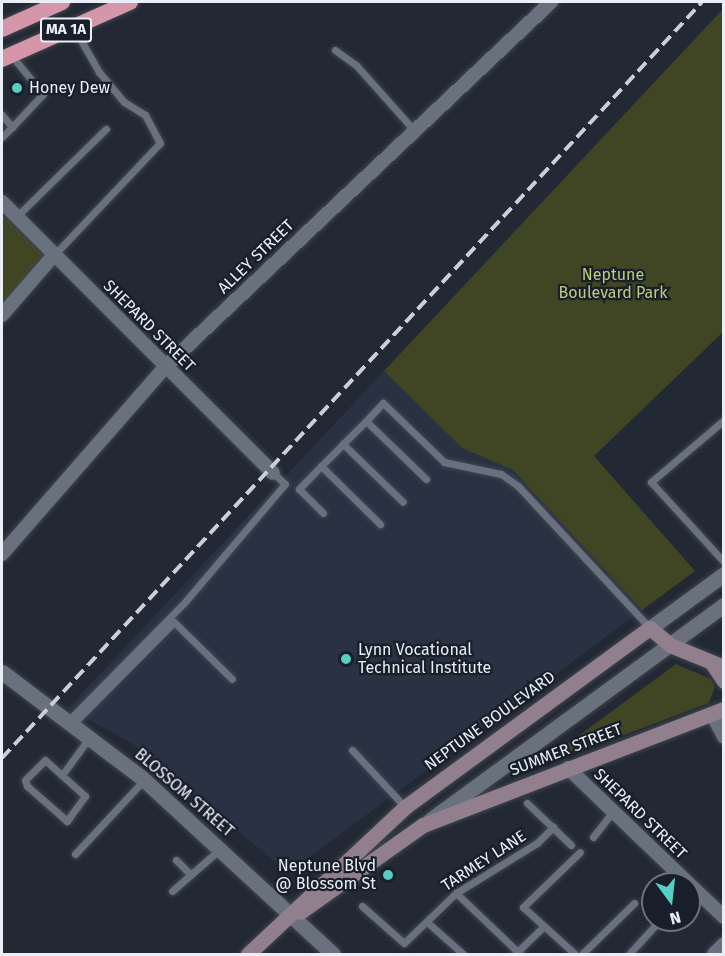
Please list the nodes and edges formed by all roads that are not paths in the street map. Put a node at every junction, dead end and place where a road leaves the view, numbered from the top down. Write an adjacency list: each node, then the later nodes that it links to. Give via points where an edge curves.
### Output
1 (130, 2): 4 (highway, MA 1A)
2 (551, 2): 11 (street, ALLEY STREET)
3 (51, 4): 5 (highway, MA 1A)
4 (74, 27): 7 (highway, MA 1A); 15 (lane, via 99,72 124,102 145,115 160,143)
5 (2, 29)
6 (335, 50): 11 (lane, via 356,64)
7 (6, 57): 9 (lane, via 43,94)
8 (2, 116): 9 (lane)
9 (12, 127): 12 (lane)
10 (106, 129): 14 (lane)
11 (414, 130): 17 (street, ALLEY STREET)
12 (2, 137)
13 (2, 202): 14 (street, SHEPARD STREET)
14 (16, 217): 15 (street, SHEPARD STREET)
15 (54, 255): 16 (street); 17 (street, SHEPARD STREET)
16 (2, 315)
17 (166, 366): 22 (street, SHEPARD STREET); 27 (street, ALLEY STREET)
18 (723, 420): 28 (lane, via 651,482)
19 (366, 421): 20 (lane); 23 (lane); 31 (lane, via 383,403 444,462 501,474 518,486)
20 (343, 444): 21 (lane); 24 (lane)
21 (321, 466): 25 (lane, via 299,489); 26 (lane)
22 (273, 473): 39 (lane, via 285,484 183,603)
23 (426, 479)
24 (403, 502)
25 (323, 513)
26 (380, 524)
27 (2, 554)
28 (723, 562)
29 (723, 574): 31 (street, NEPTUNE BOULEVARD)
30 (723, 605): 32 (street, NEPTUNE BOULEVARD)
31 (650, 628): 32 (main road); 47 (main road, NEPTUNE BOULEVARD)
32 (670, 645): 33 (main road); 49 (street, NEPTUNE BOULEVARD)
33 (718, 665): 36 (main road)
34 (2, 672): 39 (street, BLOSSOM STREET)
35 (232, 679): 39 (lane, via 174,622)
36 (723, 681)
37 (723, 699): 38 (main road)
38 (718, 712): 40 (street); 43 (main road, SUMMER STREET)
39 (67, 726): 41 (street, BLOSSOM STREET)
40 (723, 737)
41 (87, 741): 44 (lane); 45 (street, BLOSSOM STREET)
42 (352, 750): 47 (lane)
43 (568, 768): 48 (street, SHEPARD STREET); 49 (main road, SUMMER STREET)
44 (62, 775): 44 (lane, via 45,760 25,780 67,821 86,796)
45 (144, 780): 53 (street, BLOSSOM STREET); 55 (lane)
46 (527, 803): 50 (lane)
47 (405, 807): 64 (main road, NEPTUNE BOULEVARD, via 312,890)
48 (613, 811): 51 (lane); 57 (street, SHEPARD STREET)
49 (423, 825): 64 (main road, NEPTUNE BOULEVARD)
50 (553, 827): 52 (lane); 60 (lane, TARMEY LANE, via 537,843)
51 (593, 837)
52 (571, 845)
53 (221, 848): 58 (lane); 64 (street, BLOSSOM STREET)
54 (580, 852): 67 (lane, via 523,907)
55 (75, 854)
56 (176, 860): 58 (lane)
57 (675, 872)
58 (191, 875): 59 (lane)
59 (172, 891)
60 (456, 893): 66 (lane, TARMEY LANE); 73 (lane)
61 (701, 897): 65 (street, SHEPARD STREET)
62 (634, 903): 75 (lane)
63 (362, 906): 66 (lane, TARMEY LANE, via 404,944)
64 (294, 915): 70 (main road, NEPTUNE BOULEVARD); 71 (street, BLOSSOM STREET)
65 (723, 917)
66 (427, 922): 72 (lane)
67 (544, 926): 73 (lane); 74 (lane)
68 (649, 932): 76 (lane)
69 (723, 944): 77 (street)
70 (248, 954)
71 (333, 954)
72 (463, 954)
73 (517, 954)
74 (575, 954)
75 (582, 954)
76 (629, 954)
77 (714, 954)

